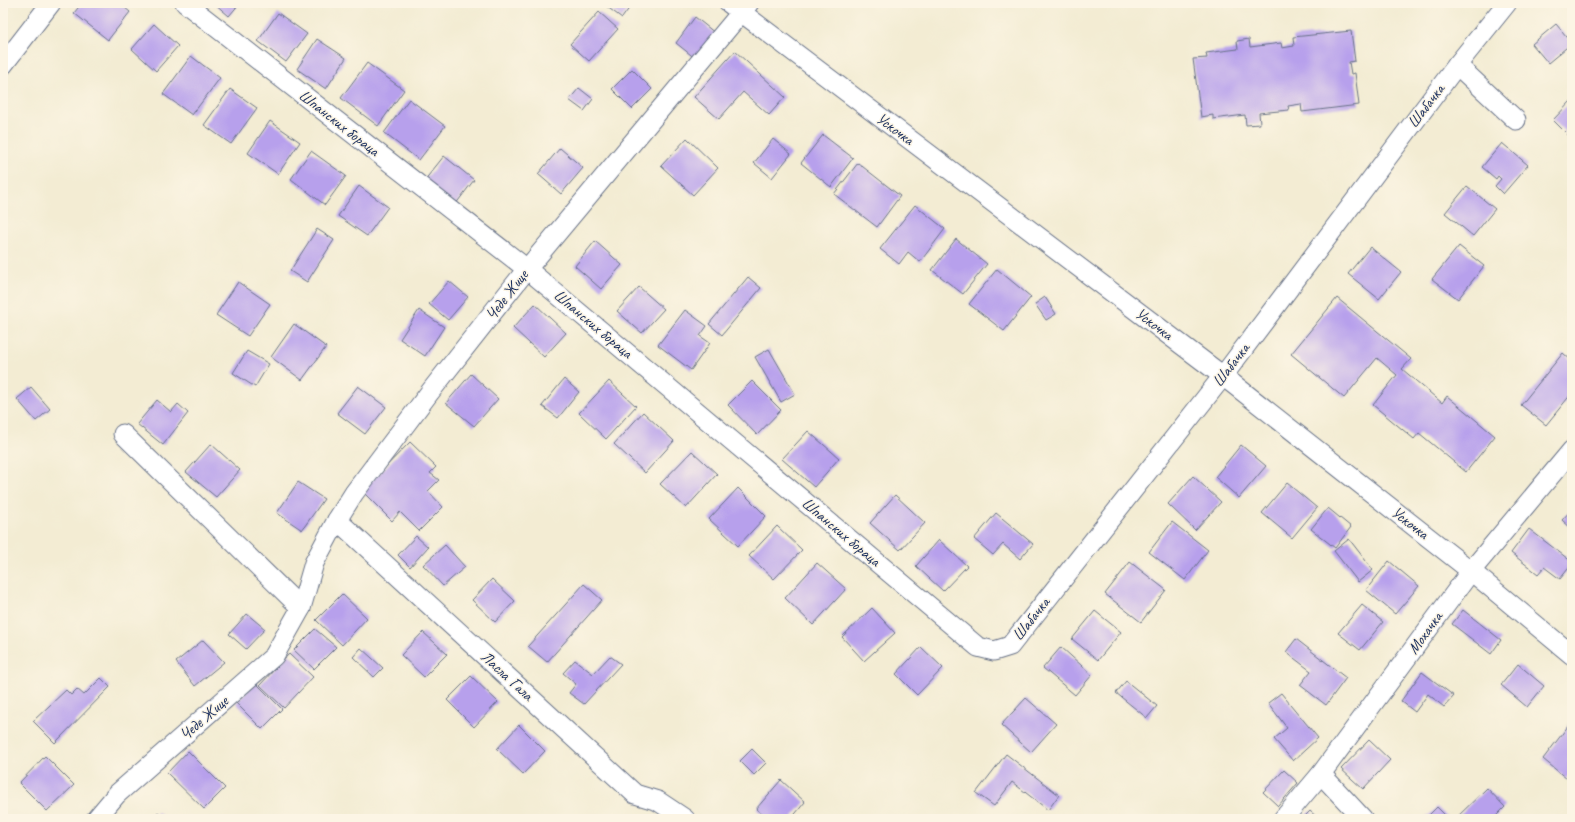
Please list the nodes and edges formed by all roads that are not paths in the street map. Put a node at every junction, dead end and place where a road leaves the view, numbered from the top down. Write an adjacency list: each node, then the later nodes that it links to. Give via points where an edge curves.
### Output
1 (51, 3): 5 (street)
2 (185, 3): 8 (street, Шпанских бораца)
3 (1507, 3): 6 (street, Шабачка)
4 (739, 6): 8 (street, Чеде Жице); 9 (street, Ускочка)
5 (3, 65)
6 (1457, 65): 7 (street); 9 (street, Шабачка)
7 (1516, 120)
8 (527, 269): 12 (street, Чеде Жице, via 430,392 354,493); 15 (street, Шпанских бораца, via 978,647)
9 (1223, 376): 13 (street, Ускочка); 15 (street, Шабачка, via 1010,646)
10 (124, 434): 14 (street)
11 (1572, 450): 13 (street, Мохачка)
12 (337, 520): 14 (street, Чеде Жице, via 314,563); 19 (street, Ласла Гала, via 635,794 658,801)
13 (1471, 571): 16 (street, Ускочка); 17 (street, Мохачка)
14 (301, 608): 18 (street, Чеде Жице, via 274,656 118,794)
15 (994, 651)
16 (1572, 654)
17 (1321, 774): 20 (street, Мохачка); 21 (street)
18 (96, 819)
19 (685, 819)
20 (1283, 819)
21 (1363, 819)

